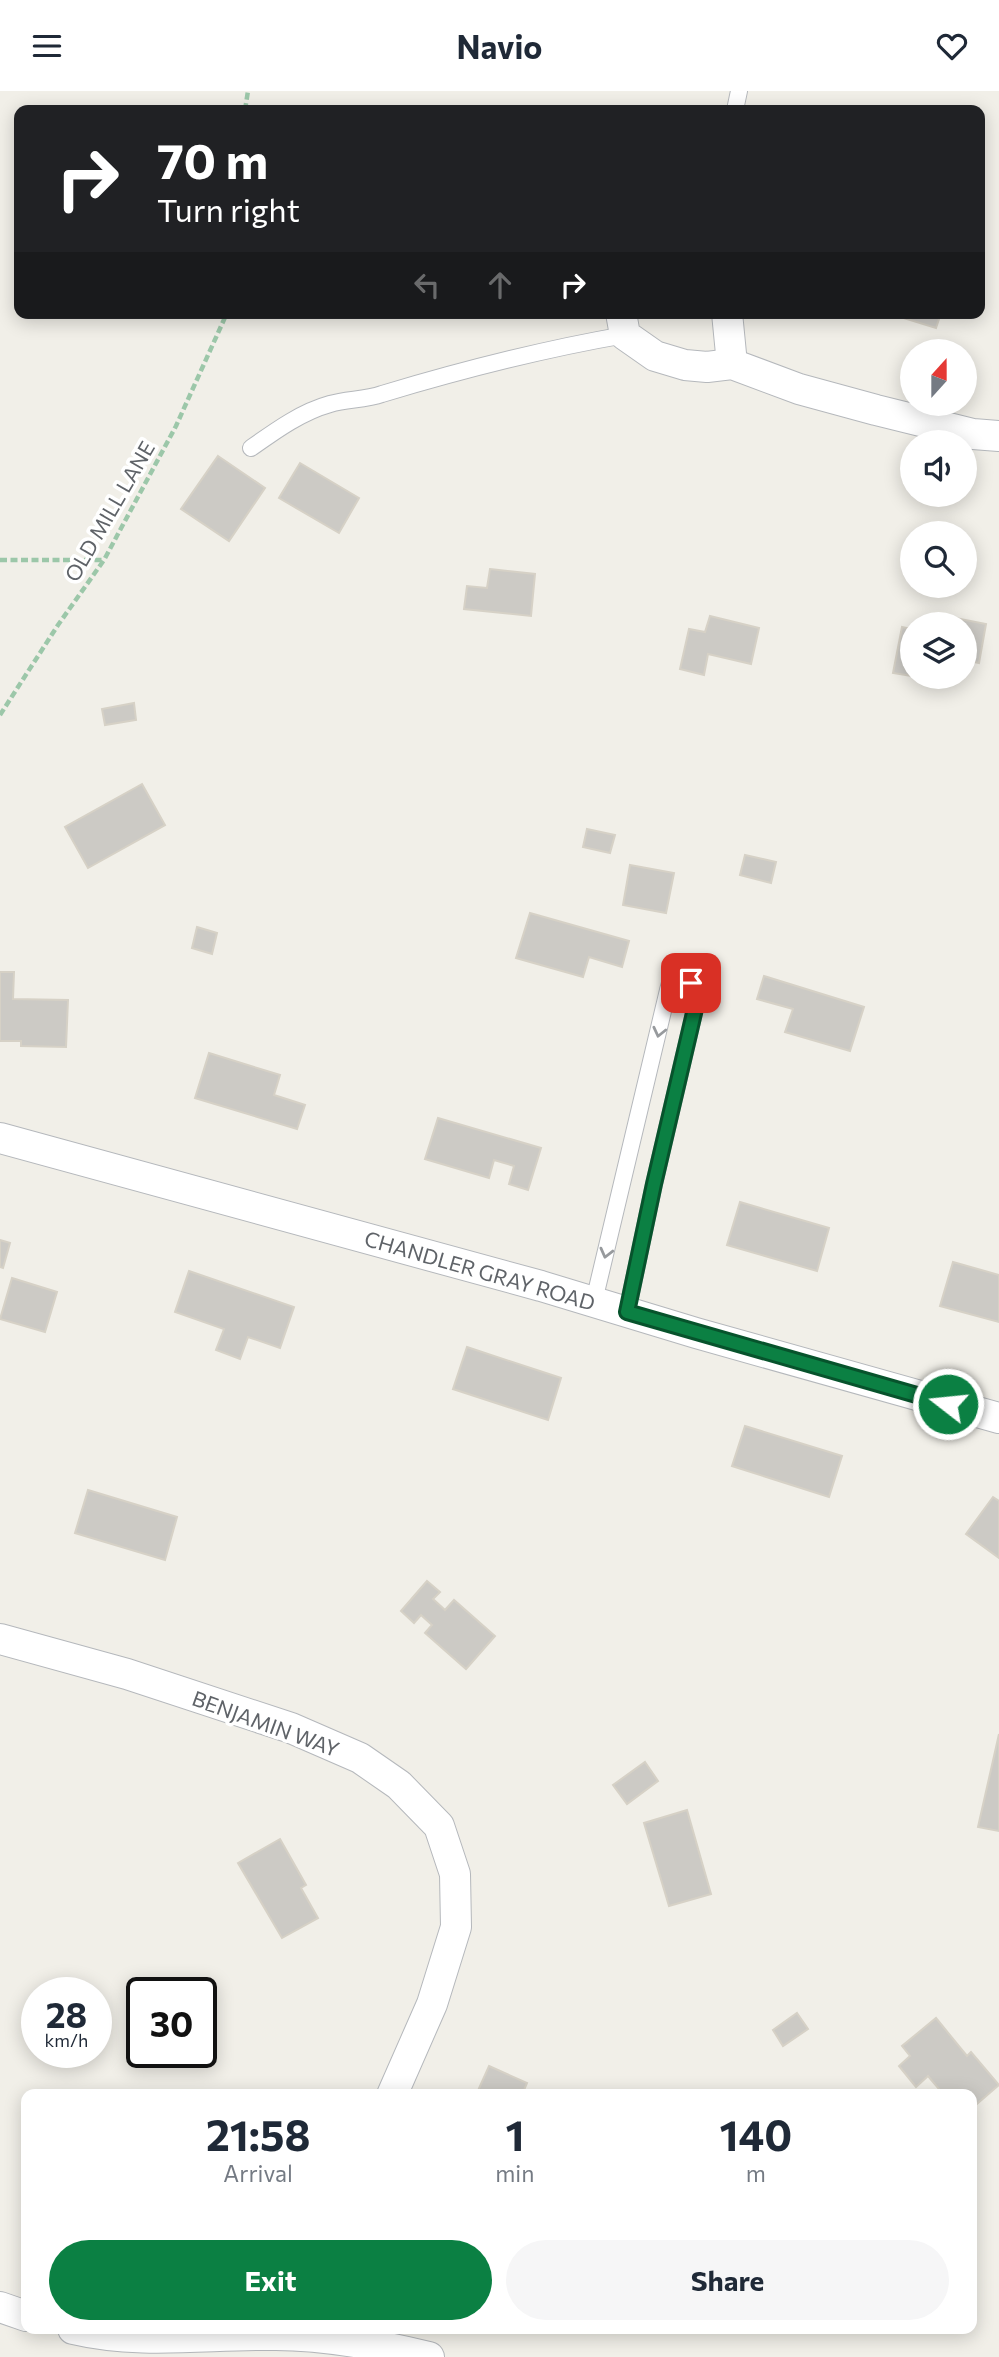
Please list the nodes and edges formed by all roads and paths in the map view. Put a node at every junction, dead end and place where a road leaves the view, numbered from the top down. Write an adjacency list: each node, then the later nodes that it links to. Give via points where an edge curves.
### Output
1 (224, 319): 8 (path, OLD MILL LANE, via 176,425)
2 (728, 319): 4 (street)
3 (623, 324): 4 (street, via 655,356 685,365); 6 (lane, via 575,344 329,404 285,424)
4 (732, 364): 5 (street, via 876,410)
5 (999, 436)
6 (251, 448)
7 (0, 560): 8 (path)
8 (104, 560): 9 (path, OLD MILL LANE)
9 (0, 715)
10 (0, 1138): 11 (street, CHANDLER GRAY ROAD)
11 (594, 1301): 12 (street, CHANDLER GRAY ROAD); 12 (lane, one-way to 11, via 698,996 691,983 678,979 668,990)
12 (627, 1312): 13 (street, CHANDLER GRAY ROAD)
13 (999, 1419)
14 (0, 1639): 15 (street, BENJAMIN WAY, via 127,1674 291,1728 360,1758 399,1785 439,1826 456,1874 456,1927 432,2004)
15 (395, 2089)
16 (0, 2307): 17 (street)
17 (21, 2314)
18 (112, 2334): 19 (street, via 144,2338)
19 (233, 2334)
20 (292, 2334): 21 (street)
21 (429, 2357)

